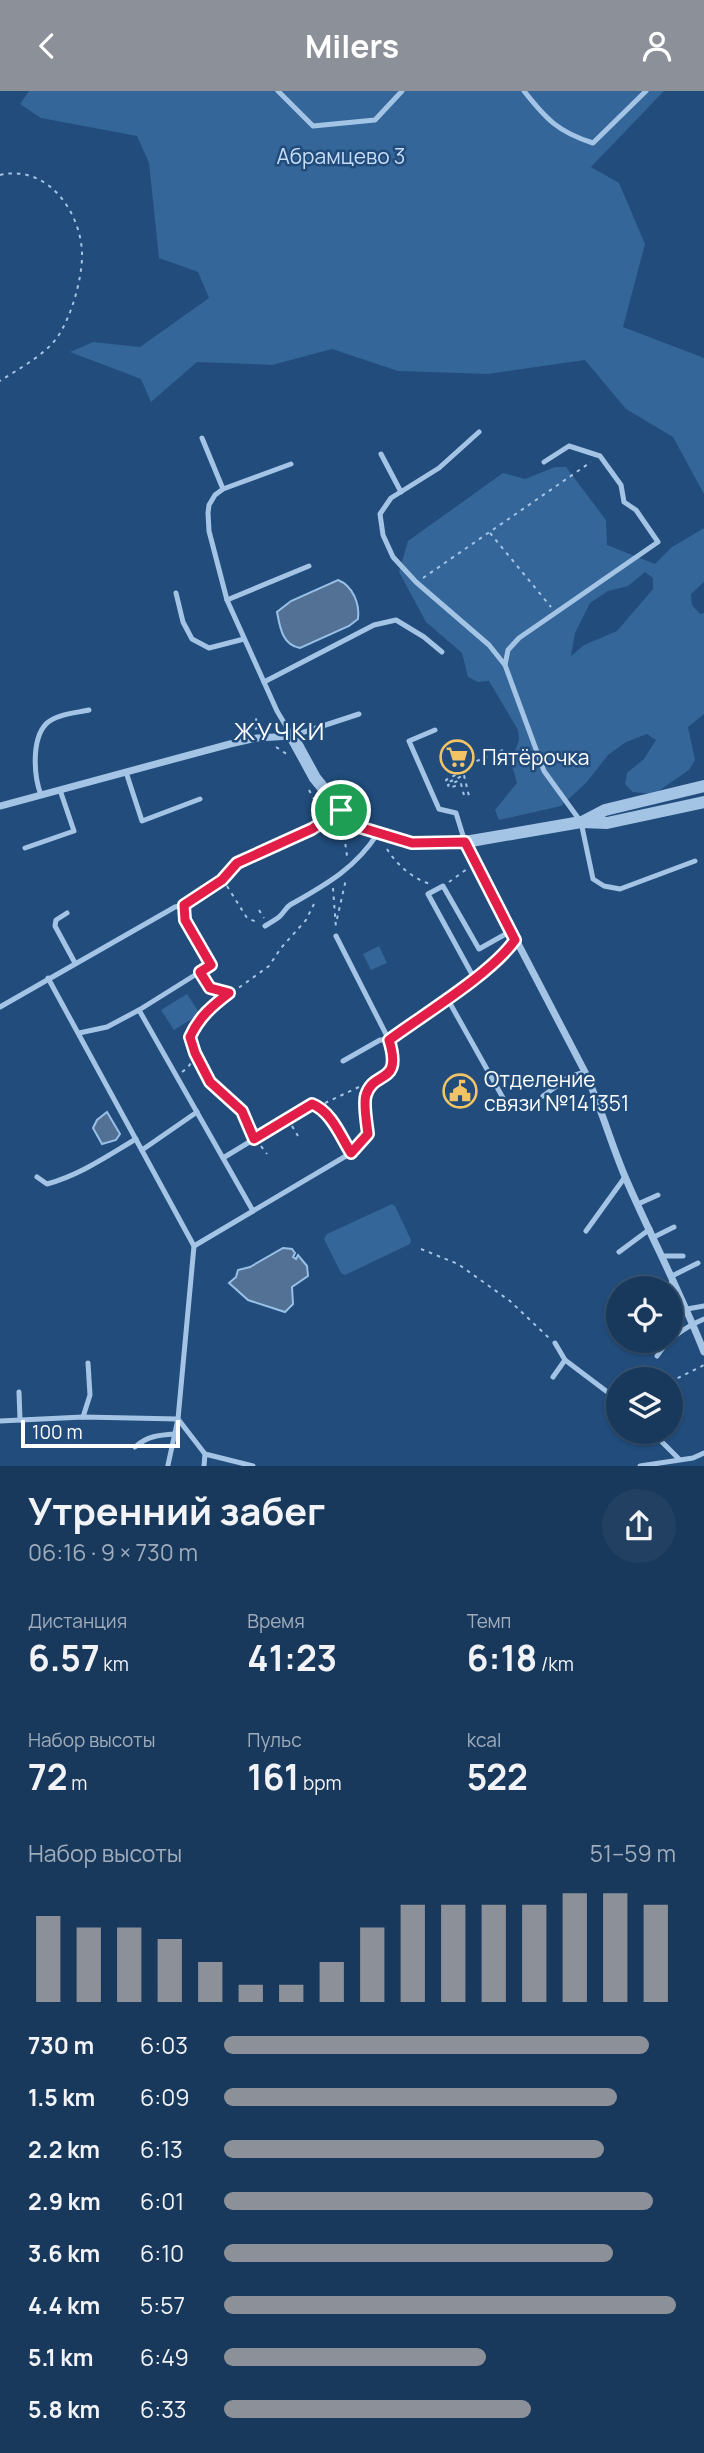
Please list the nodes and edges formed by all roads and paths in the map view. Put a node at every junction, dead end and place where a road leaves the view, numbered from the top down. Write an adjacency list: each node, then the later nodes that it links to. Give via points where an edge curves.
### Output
1 (278, 91): 2 (lane, via 313,126 375,120)
2 (402, 91)
3 (524, 91): 4 (lane, via 543,115 569,135 593,143)
4 (646, 91)
5 (0, 175): 6 (path, via 26,174 52,187 73,216 82,253 74,303 57,338)
6 (0, 381)
7 (479, 432): 14 (lane, via 439,468)
8 (202, 438): 13 (lane)
9 (381, 454): 14 (lane)
10 (600, 456): 11 (lane, via 569,446); 15 (path); 20 (lane, via 621,485 624,502 636,510 658,542)
11 (544, 462)
12 (291, 464): 13 (lane)
13 (223, 489): 19 (lane, via 215,495 208,513)
14 (401, 492): 17 (lane, via 380,514 383,535 393,557)
15 (489, 532): 17 (path); 20 (path)
16 (309, 566): 19 (lane)
17 (416, 582): 23 (lane)
18 (176, 593): 21 (lane, via 192,639 209,648)
19 (227, 600): 21 (lane)
20 (556, 613): 23 (lane, via 519,638 508,650)
21 (244, 639): 24 (lane)
22 (443, 652): 24 (lane, via 396,620 373,625)
23 (505, 664): 49 (lane, via 544,771)
24 (264, 682): 30 (lane)
25 (89, 710): 41 (lane, via 47,723 39,736 36,783)
26 (359, 714): 30 (lane)
27 (256, 718): 29 (path, via 257,728)
28 (435, 730): 51 (lane, via 409,741 439,809 456,813)
29 (245, 731)
30 (292, 736): 37 (street, via 243,741); 48 (street, via 315,778)
31 (272, 745): 33 (path, via 287,753)
32 (503, 750): 34 (path)
33 (294, 765)
34 (462, 767): 35 (path); 42 (path)
35 (457, 769): 36 (path); 44 (path, via 459,773 446,780 460,777 448,785 449,789 461,783)
36 (453, 771)
37 (126, 772): 40 (street); 43 (lane, via 142,821)
38 (704, 786): 49 (street, via 604,810)
39 (307, 787): 47 (path)
40 (60, 790): 41 (street); 52 (lane, via 74,831)
41 (41, 795): 46 (street)
42 (469, 796)
43 (200, 799)
44 (465, 799)
45 (704, 802): 49 (street, via 607,823)
46 (0, 806)
47 (320, 810)
48 (341, 810): 50 (street, via 359,827); 55 (lane, via 312,829 237,863)
49 (582, 822): 51 (street); 53 (lane, via 593,879 604,886 620,889)
50 (377, 833): 51 (street, via 412,843); 56 (lane, via 365,853); 57 (path, via 393,859 421,882)
51 (465, 842): 54 (street)
52 (25, 848)
53 (695, 861)
54 (475, 864): 57 (path); 62 (street)
55 (222, 880): 59 (lane); 61 (path, via 247,918)
56 (333, 880): 61 (lane); 63 (path)
57 (443, 886): 62 (lane, via 479,949); 68 (lane, via 428,894)
58 (314, 904): 69 (path, via 269,966)
59 (184, 905): 65 (lane); 66 (lane, via 185,920 211,965)
60 (66, 913): 65 (lane, via 55,926)
61 (265, 926)
62 (510, 931): 64 (street)
63 (336, 936): 74 (lane)
64 (515, 940): 68 (lane); 77 (street)
65 (75, 963): 67 (lane)
66 (200, 972): 69 (path, via 210,988); 72 (lane)
67 (48, 978): 71 (lane); 73 (lane)
68 (474, 978): 70 (lane)
69 (229, 993): 75 (path, via 197,1022 190,1037)
70 (447, 998): 74 (lane); 82 (lane)
71 (0, 1007)
72 (139, 1010): 73 (lane, via 107,1027); 78 (lane)
73 (79, 1033): 88 (lane)
74 (389, 1040): 76 (lane, via 380,1040); 91 (lane, via 391,1071 366,1095 368,1134)
75 (195, 1053): 78 (path, via 190,1067); 89 (path, via 210,1082 242,1111)
76 (343, 1061)
77 (585, 1072): 80 (lane, via 569,1077); 84 (street)
78 (177, 1075): 85 (lane)
79 (363, 1085): 83 (path)
80 (543, 1096)
81 (619, 1101): 84 (lane)
82 (507, 1105)
83 (318, 1106): 86 (lane, via 312,1104); 91 (lane)
84 (601, 1107): 95 (street)
85 (197, 1112): 90 (lane); 93 (lane)
86 (288, 1119): 87 (path); 89 (lane)
87 (298, 1136)
88 (136, 1139): 90 (lane); 94 (lane, via 63,1179 47,1184)
89 (254, 1139): 92 (path); 93 (lane)
90 (142, 1150): 102 (lane)
91 (351, 1153): 98 (lane)
92 (267, 1154)
93 (223, 1158): 98 (lane)
94 (37, 1177)
95 (625, 1177): 97 (street); 100 (lane)
96 (658, 1195): 97 (lane)
97 (638, 1204): 101 (street)
98 (253, 1211): 102 (lane)
99 (674, 1227): 101 (lane)
100 (586, 1231)
101 (652, 1233): 104 (lane); 105 (street)
102 (194, 1247): 126 (lane)
103 (421, 1249): 115 (path, via 458,1264 510,1301)
104 (619, 1252)
105 (663, 1256): 106 (lane); 108 (street)
106 (683, 1256)
107 (698, 1263): 109 (lane)
108 (672, 1276)
109 (678, 1276)
110 (683, 1300): 112 (street)
111 (704, 1306): 112 (lane)
112 (687, 1309): 114 (street)
113 (704, 1319): 114 (lane)
114 (693, 1324): 116 (street); 117 (lane)
115 (555, 1343): 118 (lane)
116 (704, 1352)
117 (656, 1356)
118 (565, 1360): 122 (lane); 123 (lane)
119 (88, 1363): 125 (lane, via 90,1395)
120 (704, 1365): 121 (path)
121 (683, 1376)
122 (553, 1377)
123 (606, 1391)
124 (19, 1392): 127 (lane)
125 (83, 1417): 126 (lane); 127 (lane)
126 (178, 1419): 129 (lane); 133 (lane)
127 (20, 1420): 128 (lane)
128 (0, 1421)
129 (175, 1434): 131 (lane, via 156,1435); 135 (lane)
130 (664, 1444): 134 (lane)
131 (135, 1447)
132 (704, 1453): 134 (lane)
133 (205, 1454): 136 (lane); 137 (lane)
134 (679, 1459): 138 (lane)
135 (169, 1465)
136 (204, 1466)
137 (253, 1466)
138 (640, 1466)

